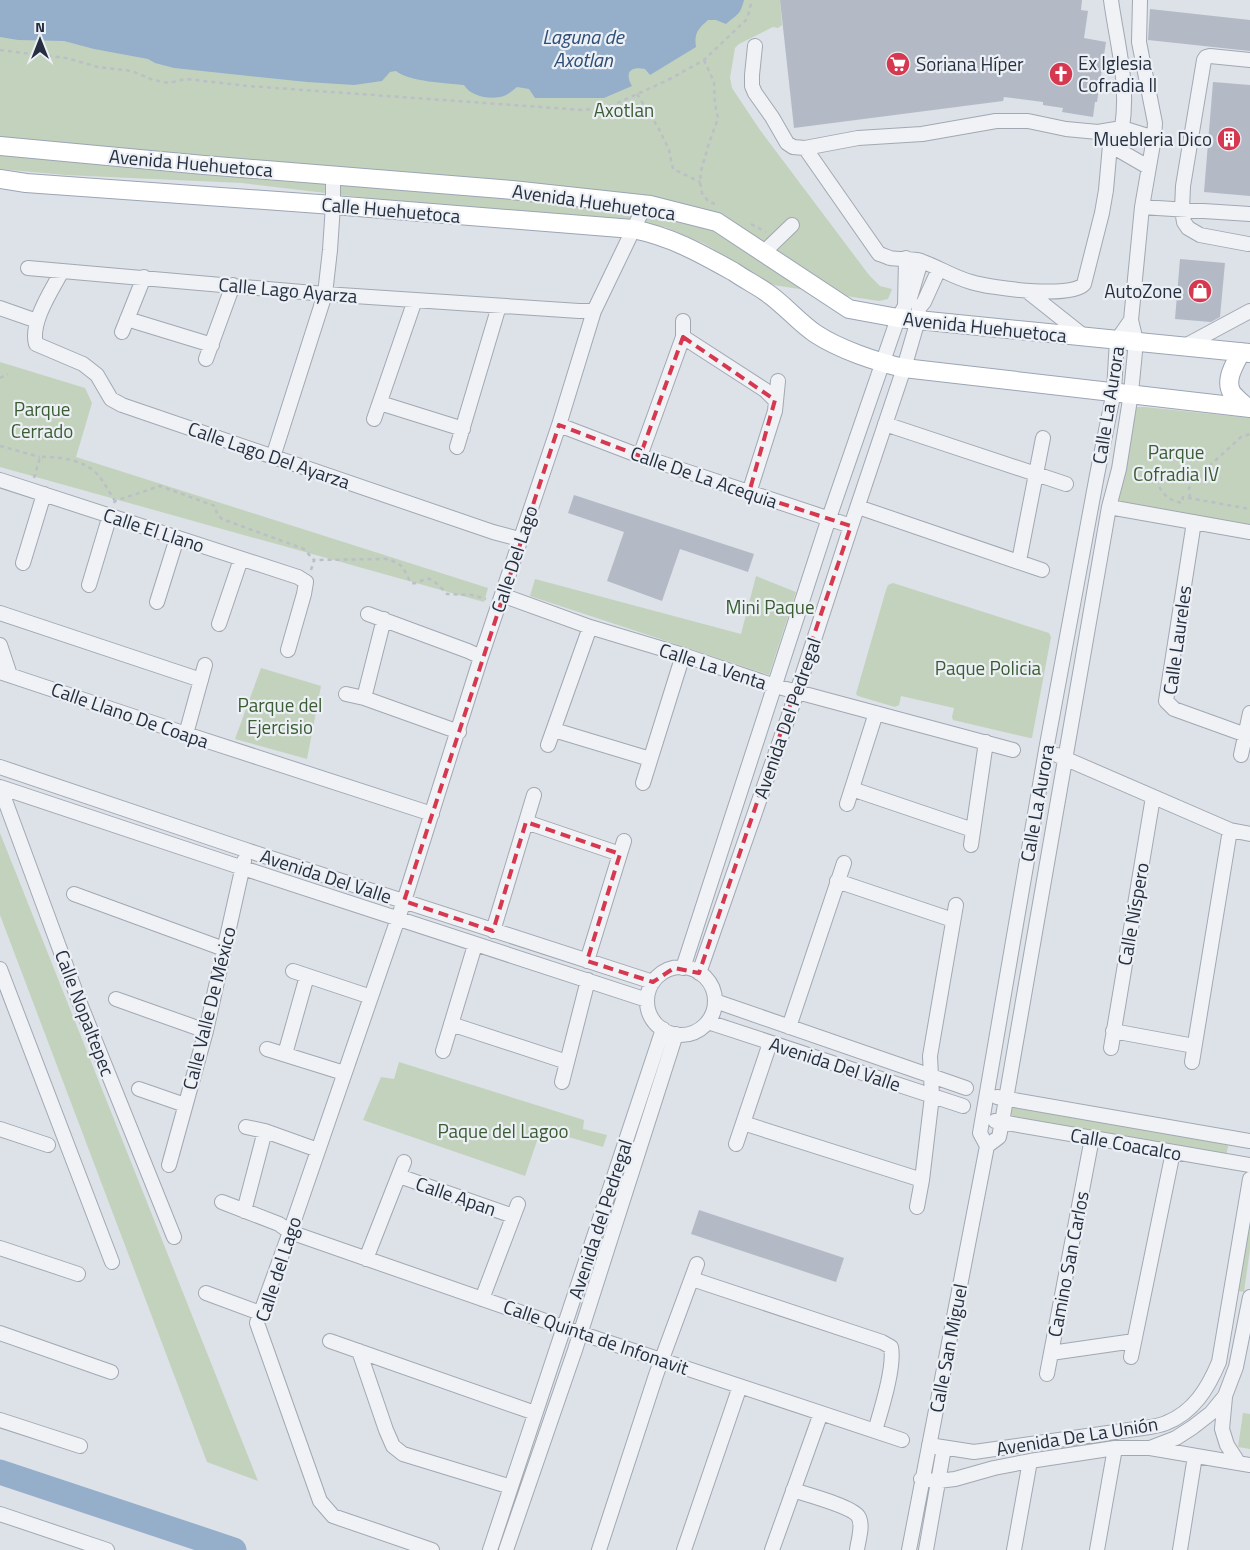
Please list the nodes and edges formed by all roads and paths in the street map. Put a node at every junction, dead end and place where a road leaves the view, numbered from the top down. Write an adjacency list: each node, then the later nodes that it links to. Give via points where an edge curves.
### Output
1 (752, 0): 6 (path, via 747,19)
2 (1111, 0): 9 (street, via 1124,84)
3 (1140, 0): 11 (street, via 1139,42 1155,123)
4 (755, 46): 14 (street, via 752,86 787,143 793,148)
5 (0, 50): 8 (path, via 66,58 98,67 132,71 169,83 186,79 582,110 604,108)
6 (704, 60): 8 (path); 18 (path, via 714,82 718,118)
7 (1250, 60): 23 (street, via 1210,56 1204,60)
8 (637, 94): 18 (path, via 659,128 673,169)
9 (1122, 128): 10 (street); 11 (street)
10 (1098, 132): 12 (street); 14 (street, via 1028,121 996,121 922,134 858,138)
11 (1154, 138): 15 (street)
12 (1110, 145): 15 (street); 37 (street, via 1102,213 1084,285 1049,293)
13 (0, 146): 16 (main road, Avenida Huehuetoca)
14 (805, 148): 31 (street, via 879,254)
15 (1148, 167): 22 (street)
16 (333, 176): 19 (street); 20 (main road, Avenida Huehuetoca, via 512,190)
17 (0, 179): 19 (main road, Calle Huehuetoca)
18 (700, 182): 21 (path, via 702,193)
19 (333, 205): 27 (main road, Calle Huehuetoca); 38 (street)
20 (645, 205): 27 (street, Calle Del Lago); 30 (main road, Avenida Huehuetoca, via 717,222)
21 (716, 205)
22 (1142, 207): 23 (street); 46 (street)
23 (1182, 210): 24 (street); 29 (street, via 1188,228 1200,235)
24 (1250, 214)
25 (745, 221): 28 (path)
26 (792, 225): 28 (street)
27 (633, 229): 43 (street, Calle Del Lago); 56 (main road, Calle Huehuetoca, via 676,241 700,253 767,292 815,333)
28 (778, 238): 30 (street)
29 (1248, 244)
30 (763, 253): 44 (main road, Avenida Huehuetoca, via 849,309)
31 (906, 258): 32 (street); 44 (street)
32 (930, 265): 37 (street, via 974,283); 44 (street, via 910,299); 44 (street, via 924,302)
33 (28, 268): 34 (street, Calle Lago Ayarza)
34 (62, 271): 35 (street, Calle Lago Ayarza); 45 (street)
35 (144, 277): 36 (street, Calle Lago Ayarza); 52 (street, via 124,326)
36 (233, 285): 38 (street, Calle Lago Ayarza); 52 (street)
37 (1027, 291): 49 (street)
38 (325, 294): 39 (street, Calle Lago Ayarza); 75 (street)
39 (415, 300): 40 (street, Calle Lago Ayarza); 63 (street)
40 (499, 306): 43 (street, Calle Lago Ayarza); 68 (street)
41 (1249, 306): 53 (street)
42 (0, 308): 45 (street)
43 (594, 311): 67 (street, Calle Del Lago)
44 (910, 313): 49 (main road, Avenida Huehuetoca); 56 (street, Avenida Del Pedregal); 57 (street, Avenida Del Pedregal)
45 (37, 320): 75 (street, Calle Lago Del Ayarza, via 36,344 83,364 97,376 112,399 122,405)
46 (1130, 320): 50 (street, Calle La Aurora); 51 (street, Calle La Aurora)
47 (683, 321): 48 (street)
48 (683, 337): 62 (street); 73 (street)
49 (1086, 337): 50 (main road, Avenida Huehuetoca)
50 (1116, 340): 51 (main road, Avenida Huehuetoca); 61 (street, Calle La Aurora)
51 (1136, 341): 53 (main road, Avenida Huehuetoca); 61 (street, Calle La Aurora)
52 (212, 345): 55 (street)
53 (1183, 347): 54 (main road, Avenida Huehuetoca)
54 (1245, 353): 64 (main road, via 1232,369 1230,387)
55 (206, 359)
56 (883, 364): 57 (main road); 89 (street, Avenida Del Pedregal)
57 (904, 368): 61 (main road); 66 (street, Avenida Del Pedregal)
58 (8, 374): 59 (path)
59 (0, 378)
60 (778, 381): 62 (street)
61 (1122, 392): 64 (main road); 86 (street, Calle La Aurora, via 1119,469); 129 (street, Calle La Aurora, via 1097,475)
62 (776, 400): 81 (street)
63 (380, 403): 65 (street); 68 (street)
64 (1248, 408)
65 (374, 419)
66 (885, 424): 77 (street); 85 (street, Avenida Del Pedregal)
67 (559, 425): 73 (street, Calle De La Acequia); 94 (street, Calle Del Lago)
68 (463, 429): 72 (street)
69 (1250, 434): 83 (path, via 1242,437 1195,479 1189,488)
70 (1043, 438): 77 (street)
71 (0, 446): 74 (path)
72 (457, 447)
73 (640, 456): 81 (street, Calle De La Acequia)
74 (40, 457): 78 (path); 84 (path, via 53,456 84,465 97,474)
75 (273, 457): 94 (street, Calle Lago Del Ayarza)
76 (1157, 471): 83 (path, via 1159,487 1167,497 1182,504 1183,496)
77 (1037, 473): 80 (street); 97 (street)
78 (34, 479)
79 (0, 480): 82 (street, Calle El Llano)
80 (1066, 484)
81 (749, 493): 89 (street, Calle De La Acequia)
82 (44, 494): 88 (street, Calle El Llano); 98 (street)
83 (1190, 498): 87 (path)
84 (115, 501): 88 (path); 96 (path, via 160,486 215,506 222,519 304,549)
85 (858, 507): 91 (street, Avenida Del Pedregal); 97 (street)
86 (1109, 507): 90 (street); 132 (street, Calle La Aurora)
87 (1250, 509)
88 (110, 516): 93 (street, Calle El Llano); 101 (street)
89 (829, 518): 91 (street, Calle De La Acequia); 116 (street, Avenida Del Pedregal)
90 (1194, 522): 92 (street); 125 (street, Calle Laureles, via 1166,701 1174,709)
91 (850, 526): 117 (street, Avenida Del Pedregal)
92 (1250, 532)
93 (177, 538): 95 (street, Calle El Llano); 103 (street)
94 (520, 540): 102 (street, Calle Del Lago)
95 (241, 559): 100 (street, Calle El Llano); 107 (street)
96 (314, 560): 100 (path); 102 (path, via 386,559 401,565 413,584 430,578 447,594)
97 (1019, 561): 99 (street)
98 (24, 563)
99 (1042, 570)
100 (306, 582): 110 (street)
101 (89, 585)
102 (501, 599): 108 (street, Calle La Venta); 112 (street, Calle Del Lago)
103 (156, 602)
104 (0, 614): 115 (street)
105 (368, 614): 106 (street)
106 (384, 619): 112 (street); 119 (street)
107 (219, 624)
108 (590, 627): 111 (street, Calle La Venta); 122 (street)
109 (0, 644): 114 (street)
110 (288, 650)
111 (683, 655): 116 (street, Calle La Venta); 131 (street)
112 (481, 657): 123 (street, Calle Del Lago)
113 (205, 665): 115 (street)
114 (5, 673): 124 (street, Calle Llano De Coapa)
115 (201, 680): 124 (street)
116 (775, 686): 117 (street, Calle La Venta); 159 (street, Avenida Del Pedregal)
117 (797, 692): 120 (street, Calle La Venta); 162 (street, Avenida Del Pedregal)
118 (346, 694): 119 (street)
119 (364, 698): 123 (street)
120 (876, 713): 126 (street, Calle La Venta); 136 (street)
121 (1250, 713): 125 (street)
122 (554, 730): 127 (street); 131 (street)
123 (459, 732): 140 (street, Calle Del Lago)
124 (186, 734): 140 (street, Calle Llano De Coapa)
125 (1246, 735): 130 (street)
126 (986, 742): 128 (street, Calle La Venta); 142 (street)
127 (548, 745)
128 (1013, 750)
129 (1046, 750): 132 (street); 190 (street, Calle La Aurora)
130 (1241, 755)
131 (650, 759): 134 (street)
132 (1065, 759): 138 (street); 191 (street, Calle La Aurora)
133 (0, 767): 146 (street, Avenida Del Valle)
134 (643, 783)
135 (0, 787): 148 (street, Avenida Del Valle); 217 (street, Calle Nopaltepec, via 79,1001)
136 (852, 789): 139 (street); 142 (street)
137 (534, 795): 141 (street)
138 (1153, 797): 143 (street); 174 (street, Calle Níspero)
139 (847, 804)
140 (432, 814): 151 (street, Calle Del Lago)
141 (526, 822): 155 (street); 158 (street, via 622,847)
142 (974, 830): 145 (street)
143 (1230, 830): 144 (street); 177 (street)
144 (1250, 834)
145 (971, 845)
146 (246, 850): 148 (street, Calle Valle De México); 151 (street, Avenida Del Valle)
147 (844, 863): 149 (street)
148 (242, 868): 153 (street, Avenida Del Valle); 157 (street, Calle Valle De México)
149 (837, 881): 154 (street); 172 (street)
150 (74, 894): 157 (street)
151 (404, 902): 153 (street, Calle Del Lago); 155 (street, Avenida Del Valle)
152 (956, 905): 154 (street)
153 (398, 919): 156 (street, Avenida Del Valle); 166 (street, Calle del Lago)
154 (953, 920): 185 (street, via 930,1056)
155 (493, 930): 158 (street, Avenida Del Valle)
156 (475, 945): 164 (street, Avenida Del Valle); 171 (street)
157 (224, 948): 173 (street, Calle Valle De México)
158 (587, 961): 165 (street, Avenida Del Valle)
159 (683, 968): 162 (street); 165 (street, via 666,971)
160 (0, 969): 220 (street)
161 (293, 971): 163 (street)
162 (699, 973): 169 (street, via 708,980)
163 (307, 976): 166 (street); 181 (street)
164 (588, 980): 168 (street, Avenida Del Valle); 182 (street)
165 (653, 982): 168 (street)
166 (371, 997): 184 (street, Calle del Lago)
167 (116, 999): 173 (street)
168 (647, 1000): 175 (street, via 655,1023)
169 (715, 1001): 170 (street); 172 (street, Avenida Del Valle)
170 (708, 1022): 175 (street, via 694,1032); 176 (street, Avenida Del Valle)
171 (451, 1024): 180 (street); 182 (street)
172 (789, 1027): 185 (street, Avenida Del Valle)
173 (206, 1031): 192 (street, Calle Valle De México)
174 (1113, 1031): 177 (street); 178 (street, Calle Níspero)
175 (670, 1032): 228 (street, Avenida del Pedregal); 230 (street, Avenida del Pedregal)
176 (770, 1043): 189 (street, Avenida Del Valle); 196 (street)
177 (1194, 1046): 183 (street)
178 (1111, 1048)
179 (267, 1049): 181 (street)
180 (443, 1051)
181 (285, 1054): 184 (street)
182 (567, 1062): 186 (street)
183 (1192, 1062)
184 (344, 1073): 205 (street, Calle del Lago)
185 (931, 1076): 187 (street, Avenida Del Valle); 189 (street)
186 (562, 1082)
187 (966, 1088)
188 (139, 1090): 192 (street)
189 (932, 1096): 193 (street, Avenida Del Valle); 212 (street)
190 (987, 1096): 191 (street, Calle Coacalco); 194 (street, Calle La Aurora)
191 (1005, 1098): 195 (street, Calle La Aurora); 201 (street, Calle Coacalco)
192 (185, 1105): 209 (street, Calle Valle De México)
193 (963, 1106)
194 (983, 1119): 195 (street, Calle Coacalco); 204 (street, Calle San Miguel, via 980,1133)
195 (1002, 1122): 200 (street, Calle Coacalco); 204 (street, Calle San Miguel, via 999,1137)
196 (743, 1123): 202 (street); 212 (street)
197 (246, 1127): 199 (street)
198 (0, 1129): 203 (street)
199 (265, 1131): 205 (street); 215 (street)
200 (1092, 1138): 206 (street, Calle Coacalco); 234 (street, Camino San Carlos)
201 (1250, 1141)
202 (736, 1144)
203 (48, 1145)
204 (987, 1146): 246 (street, Calle San Miguel)
205 (318, 1150): 216 (street, Calle del Lago)
206 (1173, 1152): 208 (street, Calle Coacalco); 232 (street)
207 (404, 1162): 210 (street)
208 (1250, 1165)
209 (168, 1166)
210 (399, 1176): 219 (street, Calle Apan); 226 (street, Calle Apan, via 516,1210)
211 (1250, 1179): 248 (street, Avenida De La Unión, via 1219,1362 1210,1384 1185,1413 1165,1424 1143,1428 974,1452)
212 (922, 1180): 214 (street)
213 (222, 1202): 215 (street, Calle Quinta de Infonavit)
214 (917, 1207)
215 (244, 1210): 216 (street, Calle Quinta de Infonavit)
216 (290, 1232): 219 (street, Calle Quinta de Infonavit); 227 (street, Calle del Lago)
217 (174, 1237)
218 (0, 1248): 222 (street)
219 (366, 1258): 226 (street, Calle Quinta de Infonavit)
220 (112, 1262)
221 (697, 1264): 223 (street)
222 (78, 1274)
223 (692, 1279): 236 (street); 244 (street, via 890,1347 892,1357)
224 (206, 1292): 227 (street)
225 (1250, 1297): 240 (street, Avenida De La Unión, via 1236,1367)
226 (482, 1299): 228 (street, Calle Quinta de Infonavit)
227 (260, 1313): 260 (street, Calle del Lago, via 257,1324 320,1501 333,1516)
228 (564, 1327): 230 (street, Calle Quinta de Infonavit); 241 (street, Avenida del Pedregal)
229 (0, 1333): 237 (street)
230 (580, 1333): 236 (street, Calle Quinta de Infonavit); 262 (street, Avenida del Pedregal)
231 (330, 1341): 233 (street)
232 (1134, 1341): 234 (street, Camino San Carlos); 235 (street)
233 (359, 1351): 241 (street); 256 (street, via 393,1446 403,1454)
234 (1051, 1353): 238 (street)
235 (1131, 1357)
236 (662, 1360): 239 (street, Calle Quinta de Infonavit); 263 (street)
237 (111, 1372)
238 (1047, 1374)
239 (740, 1386): 242 (street, Calle Quinta de Infonavit); 264 (street)
240 (1225, 1396): 250 (street, Avenida De La Unión, via 1193,1427); 253 (street, via 1222,1429 1228,1445)
241 (536, 1413): 256 (street, Avenida del Pedregal)
242 (821, 1413): 244 (street, Calle Quinta de Infonavit); 257 (street)
243 (0, 1420): 247 (street)
244 (875, 1431): 245 (street, Calle Quinta de Infonavit)
245 (902, 1440)
246 (929, 1445): 248 (street, Avenida De La Unión); 254 (street, Calle San Miguel)
247 (80, 1446)
248 (944, 1448): 255 (street)
249 (1115, 1448): 250 (street, Avenida De La Unión); 252 (street, Avenida De La Unión); 270 (street)
250 (1150, 1448): 251 (street)
251 (1195, 1456): 253 (street); 271 (street)
252 (1030, 1461): 255 (street, Avenida De La Unión); 269 (street)
253 (1244, 1463)
254 (921, 1479): 255 (street, Avenida De La Unión); 267 (street, Calle San Miguel)
255 (938, 1480): 268 (street)
256 (511, 1486): 261 (street, Avenida del Pedregal)
257 (792, 1490): 265 (street); 266 (street, via 850,1509 858,1516 861,1528)
258 (0, 1514): 259 (street)
259 (107, 1550)
260 (432, 1550)
261 (490, 1550)
262 (506, 1550)
263 (599, 1550)
264 (684, 1550)
265 (772, 1550)
266 (857, 1550)
267 (909, 1550)
268 (926, 1550)
269 (1014, 1550)
270 (1097, 1550)
271 (1180, 1550)

